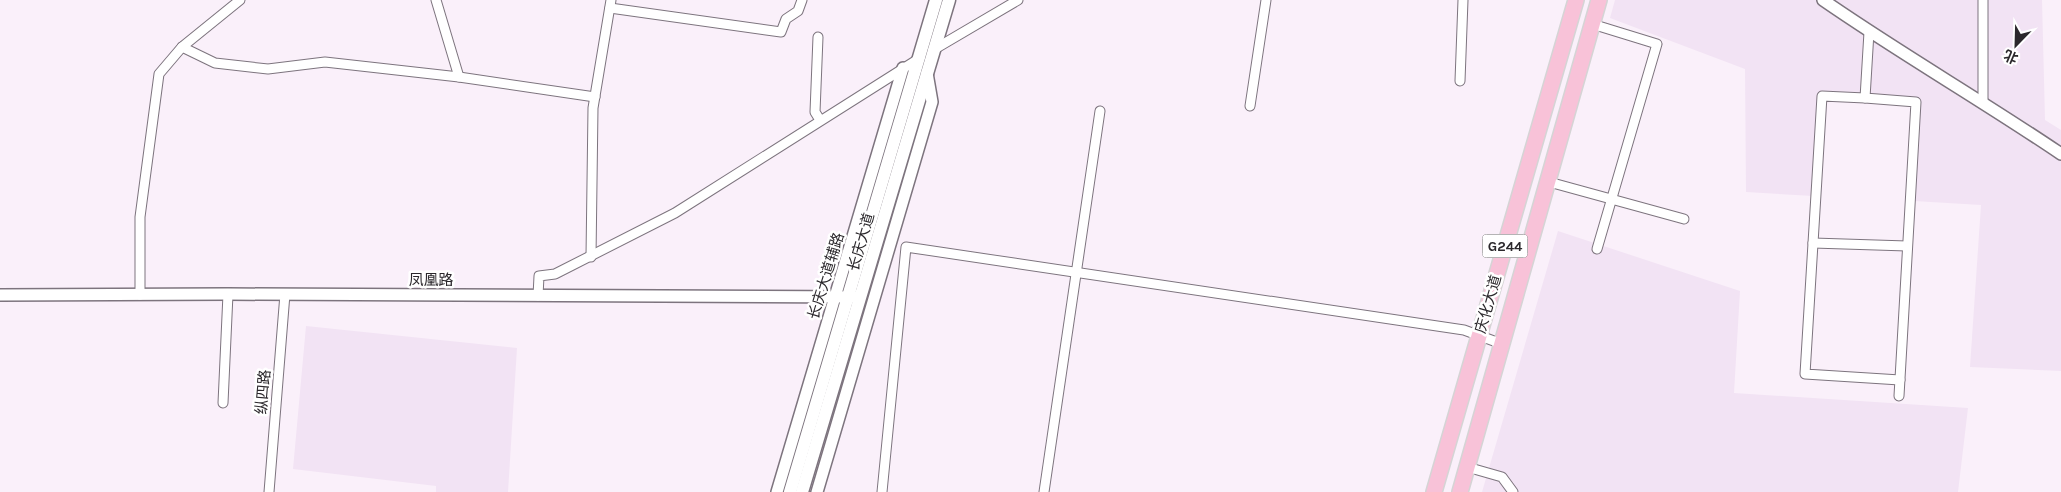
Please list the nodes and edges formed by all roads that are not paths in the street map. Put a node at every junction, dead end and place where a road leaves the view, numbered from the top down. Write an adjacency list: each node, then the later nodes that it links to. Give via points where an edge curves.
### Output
1 (240, 0): 17 (street)
2 (436, 0): 22 (street)
3 (802, 0): 13 (street, via 798,11 786,19 781,32)
4 (936, 0): 19 (main road, 长庆大道)
5 (949, 0): 18 (main road, 长庆大道)
6 (1018, 0): 18 (street)
7 (1266, 0): 27 (street)
8 (1463, 0): 23 (street)
9 (1576, 0): 47 (highway, 庆化大道 / G244)
10 (1599, 0): 14 (highway, 庆化大道 / G244)
11 (1823, 0): 15 (street)
12 (1983, 0): 26 (street)
13 (611, 4): 24 (street)
14 (1592, 24): 31 (highway, 庆化大道 / G244); 32 (street, via 1657,44)
15 (1869, 32): 25 (street); 26 (street)
16 (818, 37): 29 (street, via 815,112)
17 (182, 47): 22 (street, via 215,64 268,69 325,62); 40 (street, via 159,74 140,217)
18 (934, 49): 19 (street); 21 (main road, 长庆大道)
19 (919, 59): 20 (street); 44 (main road, 长庆大道)
20 (903, 68): 29 (street); 44 (street, 长庆大道辅路)
21 (927, 73): 45 (main road, 长庆大道); 58 (street, via 932,102)
22 (459, 77): 24 (street)
23 (1460, 81)
24 (595, 97): 37 (street)
25 (1865, 98): 34 (street, via 1822,96); 35 (street, via 1916,102)
26 (1983, 102): 30 (street)
27 (1250, 106)
28 (1100, 110): 38 (street)
29 (820, 120): 37 (street, via 675,213)
30 (2061, 154)
31 (1549, 182): 32 (street); 48 (highway, 庆化大道 / G244)
32 (1612, 199): 33 (street); 36 (street)
33 (1684, 220)
34 (1813, 243): 35 (street); 49 (street, via 1805,374)
35 (1908, 246): 49 (street)
36 (1597, 249)
37 (592, 257): 41 (street, via 555,274 539,276)
38 (1076, 272): 47 (street, via 1464,330); 59 (street, via 906,247); 60 (street)
39 (0, 295): 40 (street, 凤凰路)
40 (140, 295): 42 (street, 凤凰路)
41 (538, 296): 43 (street, 凤凰路); 44 (street, 凤凰路)
42 (228, 297): 43 (street, 凤凰路); 46 (street, 凤凰路); 51 (street)
43 (286, 298): 44 (street, 凤凰路); 53 (street, 纵四路); 54 (street, 纵四路)
44 (840, 300): 45 (street, 凤凰路); 55 (street, 长庆大道辅路); 56 (main road, 长庆大道)
45 (860, 301): 57 (main road, 长庆大道)
46 (0, 302)
47 (1478, 336): 48 (street); 61 (highway, 庆化大道 / G244)
48 (1502, 344): 52 (highway, 庆化大道 / G244)
49 (1900, 380): 50 (street)
50 (1899, 396)
51 (223, 403)
52 (1467, 467): 62 (highway, 庆化大道 / G244); 63 (street, via 1502,477)
53 (269, 492)
54 (273, 492)
55 (777, 492)
56 (790, 492)
57 (802, 492)
58 (817, 492)
59 (882, 492)
60 (1044, 492)
61 (1434, 492)
62 (1460, 492)
63 (1513, 492)

